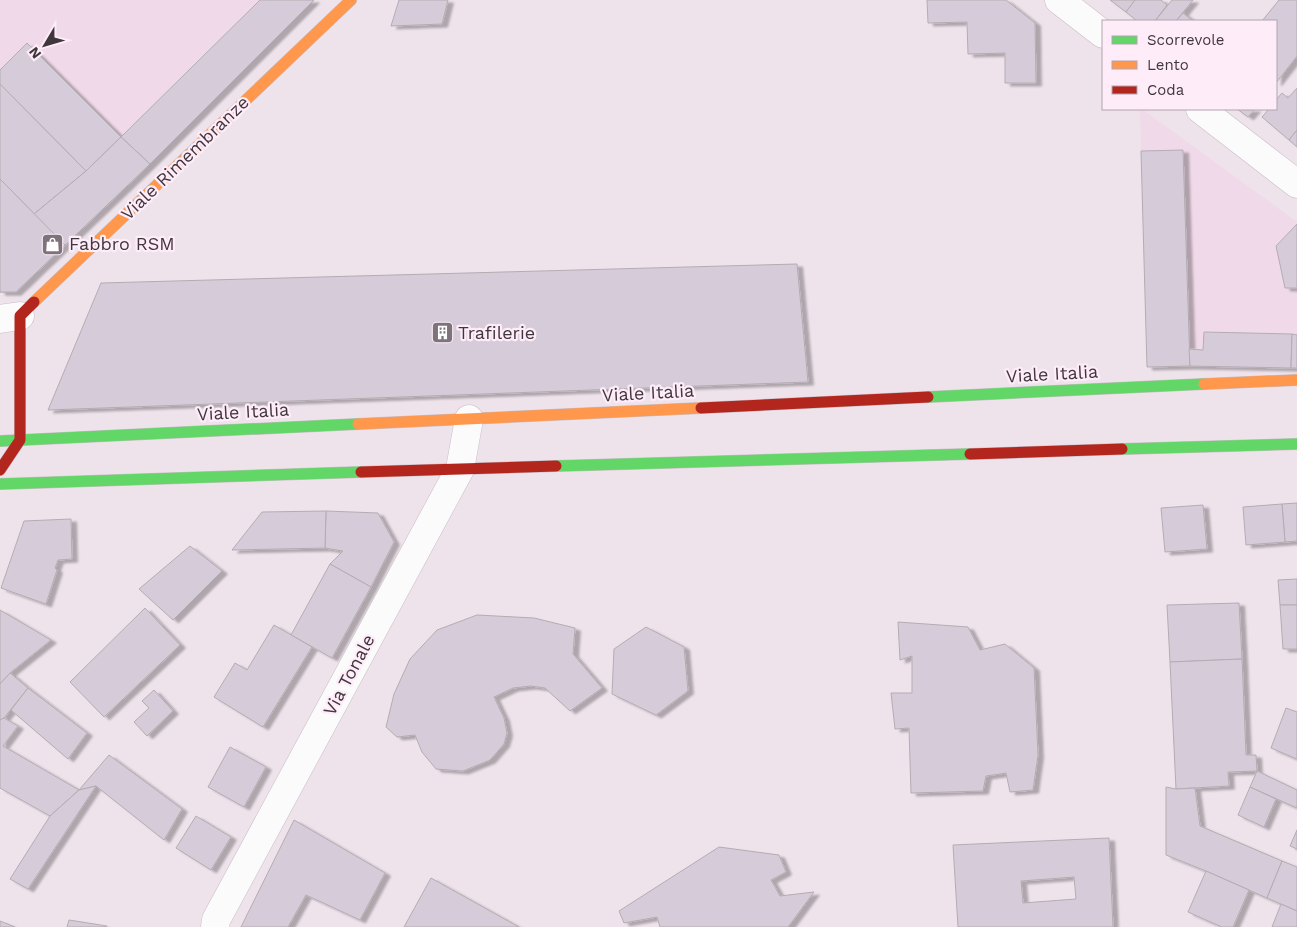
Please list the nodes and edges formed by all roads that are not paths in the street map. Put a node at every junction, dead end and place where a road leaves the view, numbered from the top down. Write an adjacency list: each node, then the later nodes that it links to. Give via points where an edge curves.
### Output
1 (351, 0): 6 (main road, Viale Rimembranze)
2 (1059, 0): 3 (street)
3 (1102, 33)
4 (1201, 110): 5 (street)
5 (1297, 184)
6 (10, 318): 9 (main road, Viale Rimembranze)
7 (1297, 380): 8 (main road, Viale Italia)
8 (469, 419): 9 (main road, Viale Italia); 12 (street, Via Tonale)
9 (20, 440): 10 (main road, Viale Italia); 13 (main road)
10 (0, 441)
11 (1297, 444): 12 (main road)
12 (460, 469): 14 (main road); 15 (street, Via Tonale)
13 (0, 470)
14 (0, 484)
15 (215, 927)

